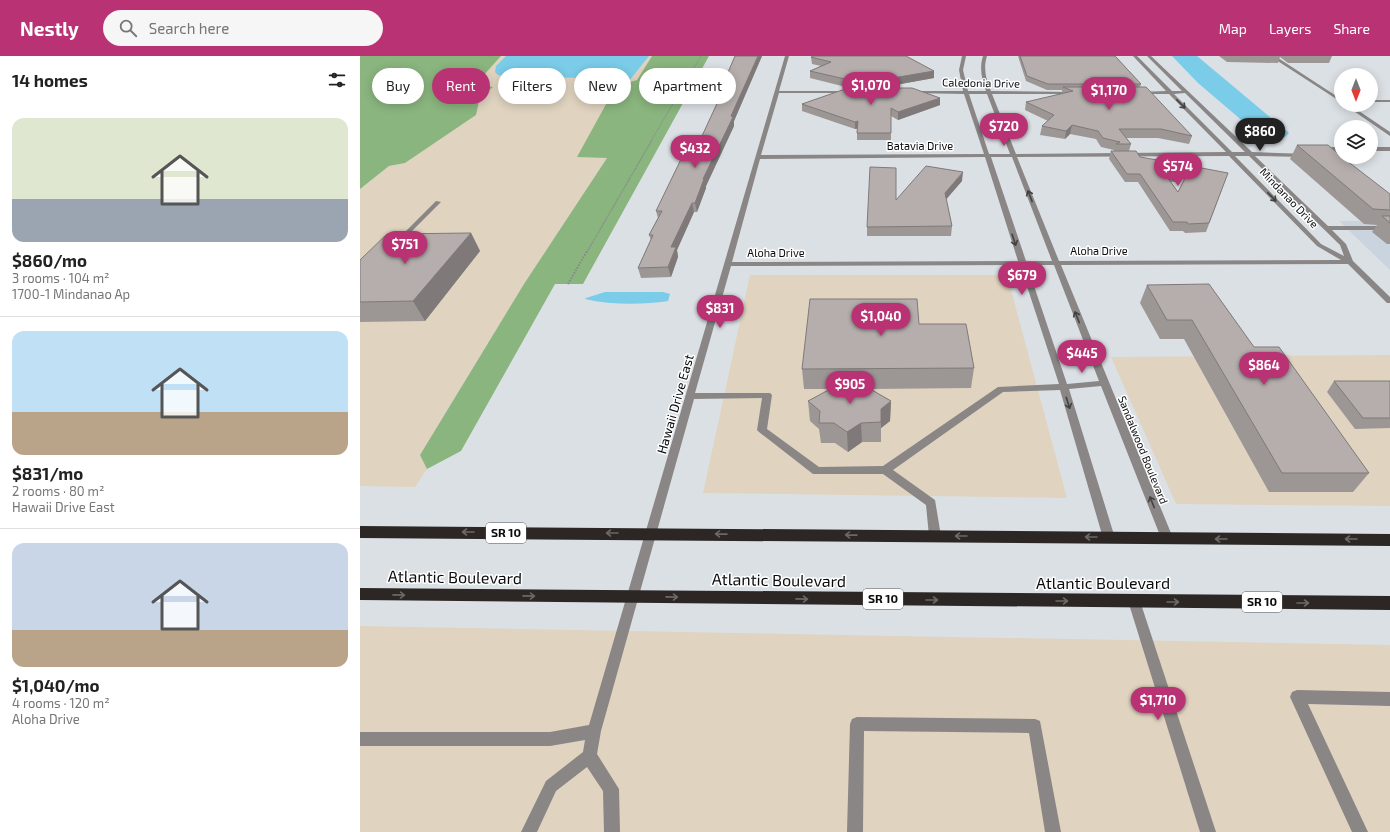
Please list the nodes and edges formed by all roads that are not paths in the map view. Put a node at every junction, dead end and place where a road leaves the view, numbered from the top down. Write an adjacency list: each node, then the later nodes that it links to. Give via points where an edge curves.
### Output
1 (787, 56): 7 (street, Hawaii Drive East)
2 (964, 56): 10 (street, via 961,70)
3 (985, 56): 13 (street, Sandalwood Boulevard, via 984,80)
4 (1134, 56): 11 (street, Mindanao Drive)
5 (1148, 56): 12 (street, Mindanao Drive)
6 (1272, 56): 16 (street)
7 (776, 92): 8 (street); 33 (street, Hawaii Drive East)
8 (855, 92)
9 (902, 92): 10 (street, Caledonia Drive)
10 (966, 92): 13 (street, Caledonia Drive); 31 (street)
11 (1170, 92): 12 (street); 15 (street); 24 (street, Mindanao Drive, one-way to 24)
12 (1185, 92): 25 (street, Mindanao Drive)
13 (990, 93): 14 (street, Caledonia Drive); 32 (street, Sandalwood Boulevard)
14 (1084, 93)
15 (1131, 93)
16 (1334, 96)
17 (1390, 101): 18 (street)
18 (1378, 102)
19 (1357, 112): 20 (street)
20 (1390, 134)
21 (1334, 149): 25 (street, via 1266,150)
22 (1378, 149): 23 (street)
23 (1390, 149)
24 (1231, 154): 25 (street, Batavia Drive); 32 (street, Batavia Drive); 38 (street, Mindanao Drive, one-way to 38, via 1319,245)
25 (1249, 154): 27 (street); 35 (street, Mindanao Drive)
26 (1390, 154): 30 (street)
27 (1310, 155)
28 (1318, 155): 29 (street)
29 (1334, 155)
30 (1378, 155)
31 (987, 156): 32 (street, Batavia Drive); 33 (street, Batavia Drive); 39 (street, one-way to 39)
32 (1015, 156): 40 (street, Sandalwood Boulevard, one-way to 32)
33 (759, 157): 41 (street, Hawaii Drive East)
34 (438, 202): 37 (street)
35 (1326, 228): 36 (street); 38 (street, Mindanao Drive, via 1343,244)
36 (1388, 230)
37 (393, 247)
38 (1350, 262): 40 (street, Aloha Drive); 42 (street, Mindanao Drive)
39 (1022, 263): 40 (street, Aloha Drive); 41 (street, Aloha Drive); 44 (street)
40 (1056, 263): 43 (street, Sandalwood Boulevard, one-way to 40)
41 (728, 264): 45 (street, Hawaii Drive East)
42 (1390, 302)
43 (1104, 383): 44 (street); 51 (street, Sandalwood Boulevard, one-way to 43)
44 (1064, 387): 46 (street, via 1001,389); 50 (street, one-way to 50)
45 (691, 396): 46 (street, via 767,395 762,430 817,471); 48 (street, Hawaii Drive East)
46 (885, 470): 49 (street, via 931,503)
47 (360, 532): 48 (highway, SR 10, one-way to 47)
48 (651, 534): 49 (highway, SR 10, one-way to 48); 54 (street, Hawaii Drive East)
49 (935, 536): 50 (highway, SR 10, one-way to 49)
50 (1109, 538): 51 (highway, SR 10)
51 (1167, 538): 52 (highway, SR 10, one-way to 51)
52 (1390, 540)
53 (360, 594): 54 (highway, Atlantic Boulevard / SR 10, one-way to 54)
54 (633, 597): 55 (highway, Atlantic Boulevard / SR 10, one-way to 55); 58 (street, Hawaii Drive East)
55 (1134, 601): 56 (highway, Atlantic Boulevard / SR 10, one-way to 56); 65 (street)
56 (1390, 603)
57 (1390, 699): 66 (street, via 1297,697)
58 (594, 731): 59 (street, via 550,739); 60 (street, Hawaii Drive East)
59 (360, 739)
60 (589, 756): 61 (street, via 551,786); 62 (street, via 611,788)
61 (529, 832)
62 (612, 832)
63 (855, 832): 64 (street, via 857,724 1035,726)
64 (1053, 832)
65 (1208, 832)
66 (1360, 832)

